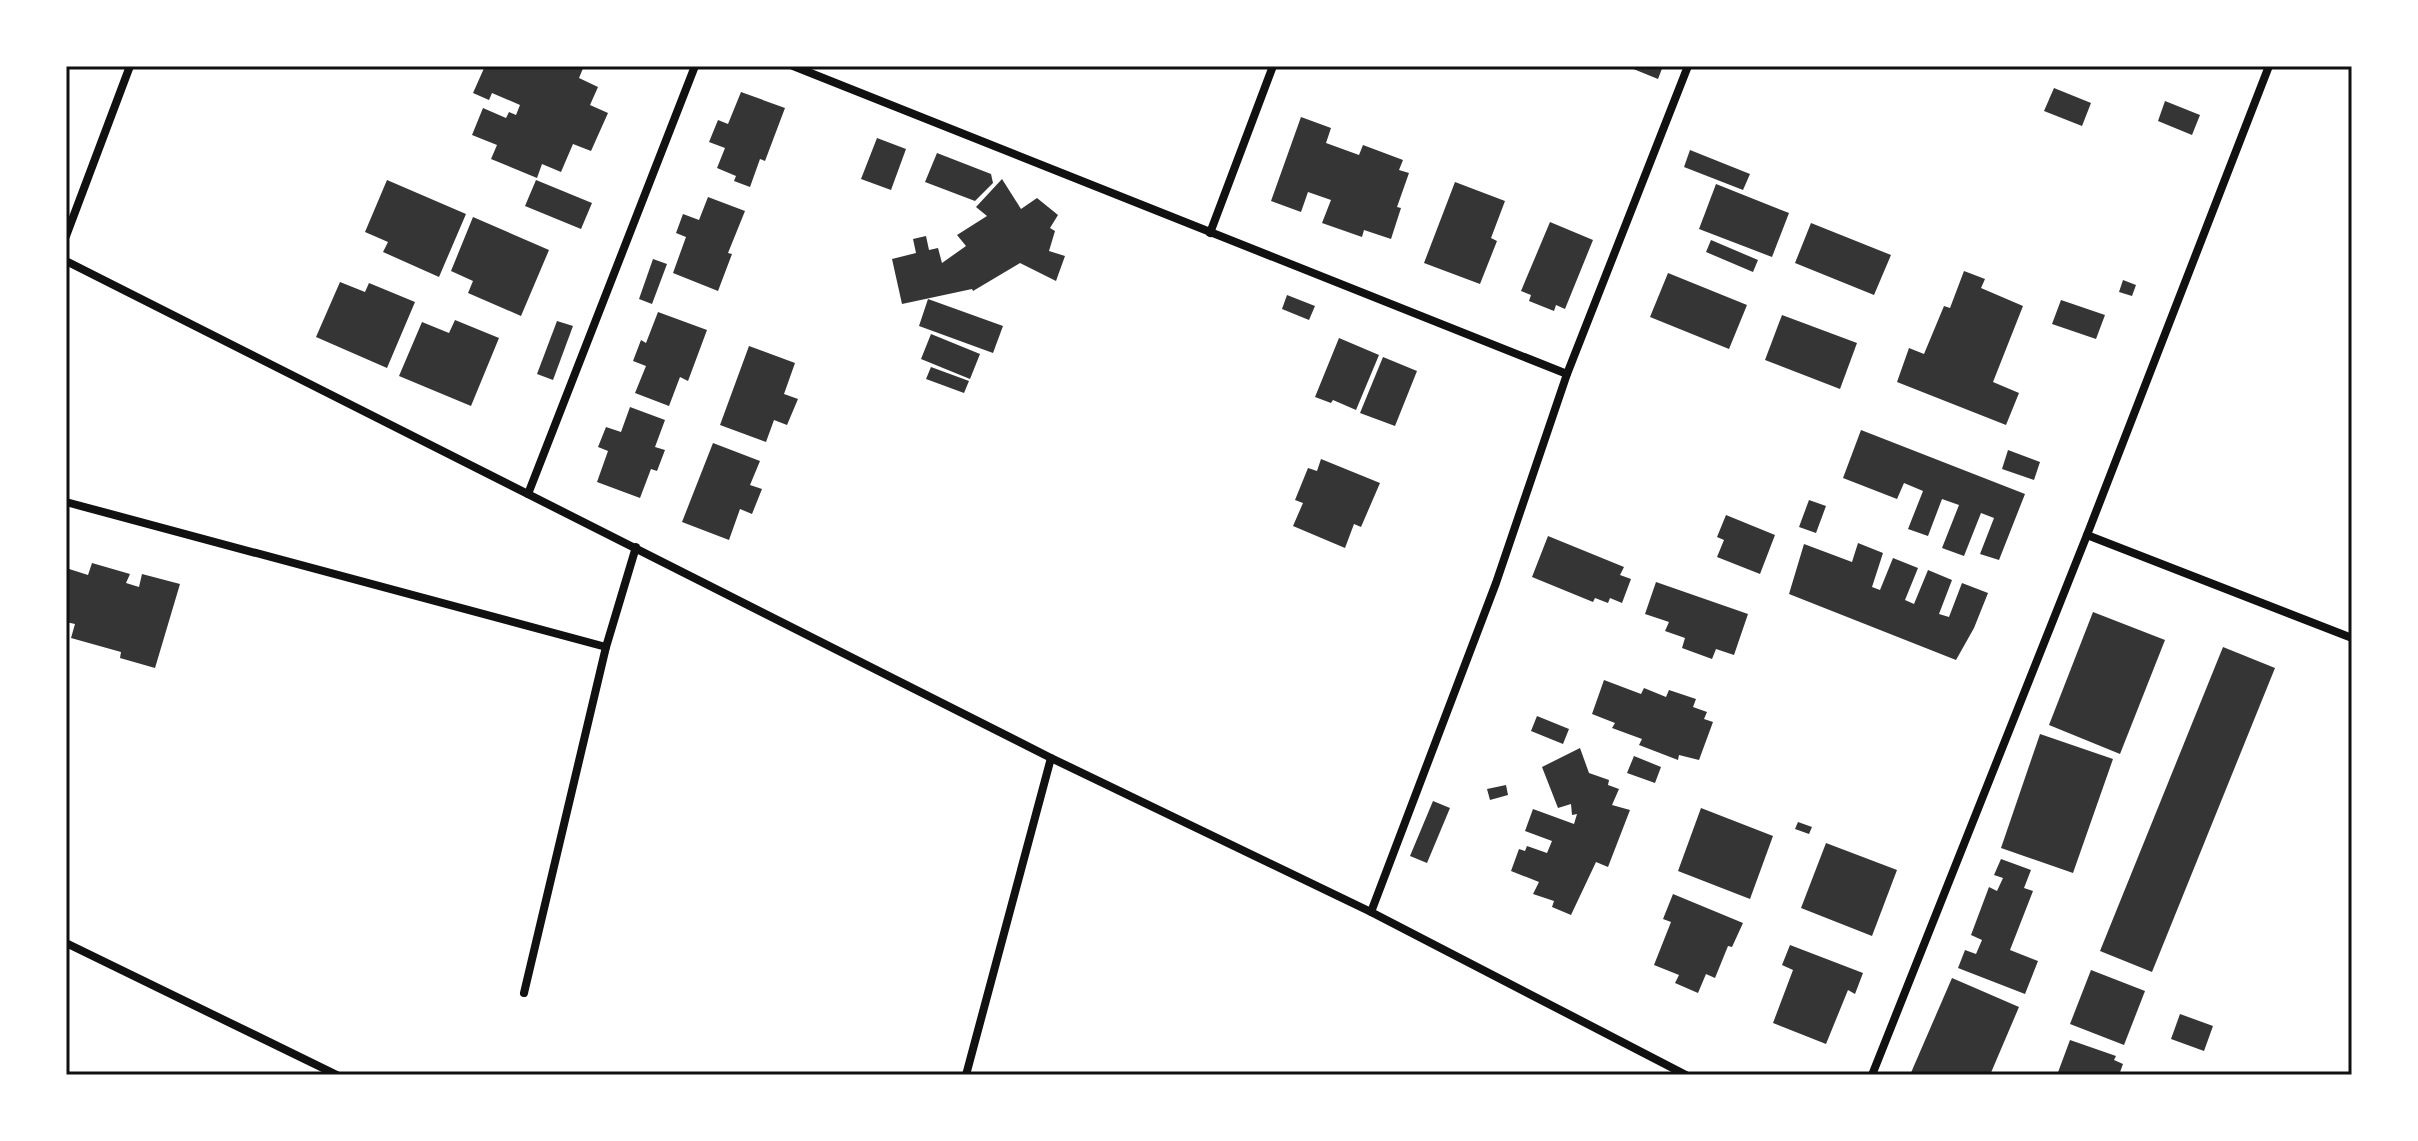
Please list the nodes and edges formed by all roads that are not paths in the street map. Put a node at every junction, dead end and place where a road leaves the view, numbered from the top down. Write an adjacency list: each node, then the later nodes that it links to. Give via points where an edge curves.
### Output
1 (130, 66): 8 (street)
2 (695, 66): 11 (street)
3 (793, 66): 7 (street)
4 (1273, 66): 7 (street)
5 (1688, 66): 10 (street)
6 (2269, 66): 13 (street)
7 (1210, 233): 10 (street)
8 (66, 236)
9 (66, 261): 11 (street)
10 (1567, 374): 18 (street, via 1496,583)
11 (528, 494): 14 (street)
12 (66, 502): 16 (street)
13 (2087, 535): 15 (street); 24 (street)
14 (636, 547): 16 (street); 17 (street)
15 (2352, 638)
16 (606, 647): 20 (street)
17 (1051, 758): 18 (street); 22 (street)
18 (1371, 912): 23 (street)
19 (66, 943): 21 (street)
20 (524, 993)
21 (337, 1075)
22 (966, 1075)
23 (1686, 1075)
24 (1872, 1075)

